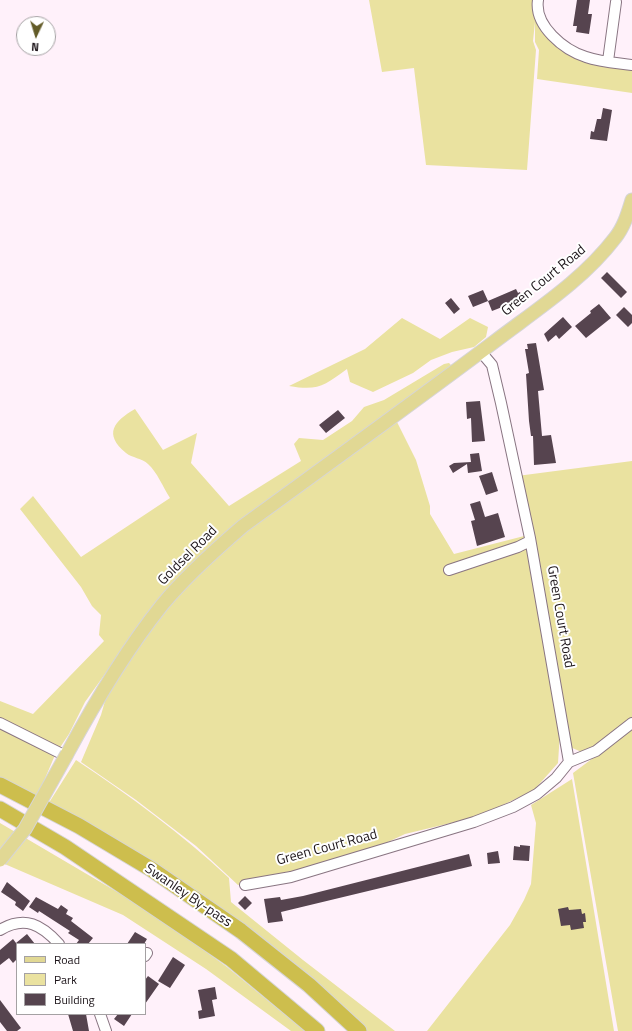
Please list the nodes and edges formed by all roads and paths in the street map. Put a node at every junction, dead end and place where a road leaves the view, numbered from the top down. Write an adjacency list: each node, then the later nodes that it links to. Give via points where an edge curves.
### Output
1 (538, 0): 3 (street, via 536,9 556,40 577,54)
2 (616, 2): 3 (street)
3 (608, 61): 4 (street)
4 (632, 65)
5 (632, 200): 6 (main road, Green Court Road, via 623,226 601,255 565,287)
6 (481, 352): 7 (street, Green Court Road, via 492,365 494,372); 11 (main road, Goldsel Road, via 243,526 212,552 163,604 106,685)
7 (530, 541): 8 (street); 12 (street, Green Court Road)
8 (449, 570)
9 (0, 723): 11 (street)
10 (632, 723): 12 (street, via 596,751)
11 (66, 755): 15 (main road, Goldsel Road, bridge, via 29,822)
12 (570, 762): 16 (street, Green Court Road, via 556,778 536,794 513,807 474,822 291,876)
13 (0, 785): 22 (highway, Swanley By-pass, via 79,826 151,870 235,927 309,986)
14 (0, 809): 21 (highway, Swanley By-pass, via 65,847 231,959)
15 (0, 860)
16 (245, 884)
17 (0, 930): 18 (street, via 14,924 35,925 43,928)
18 (59, 943)
19 (100, 1015): 20 (street)
20 (106, 1031)
21 (317, 1031)
22 (359, 1031)

